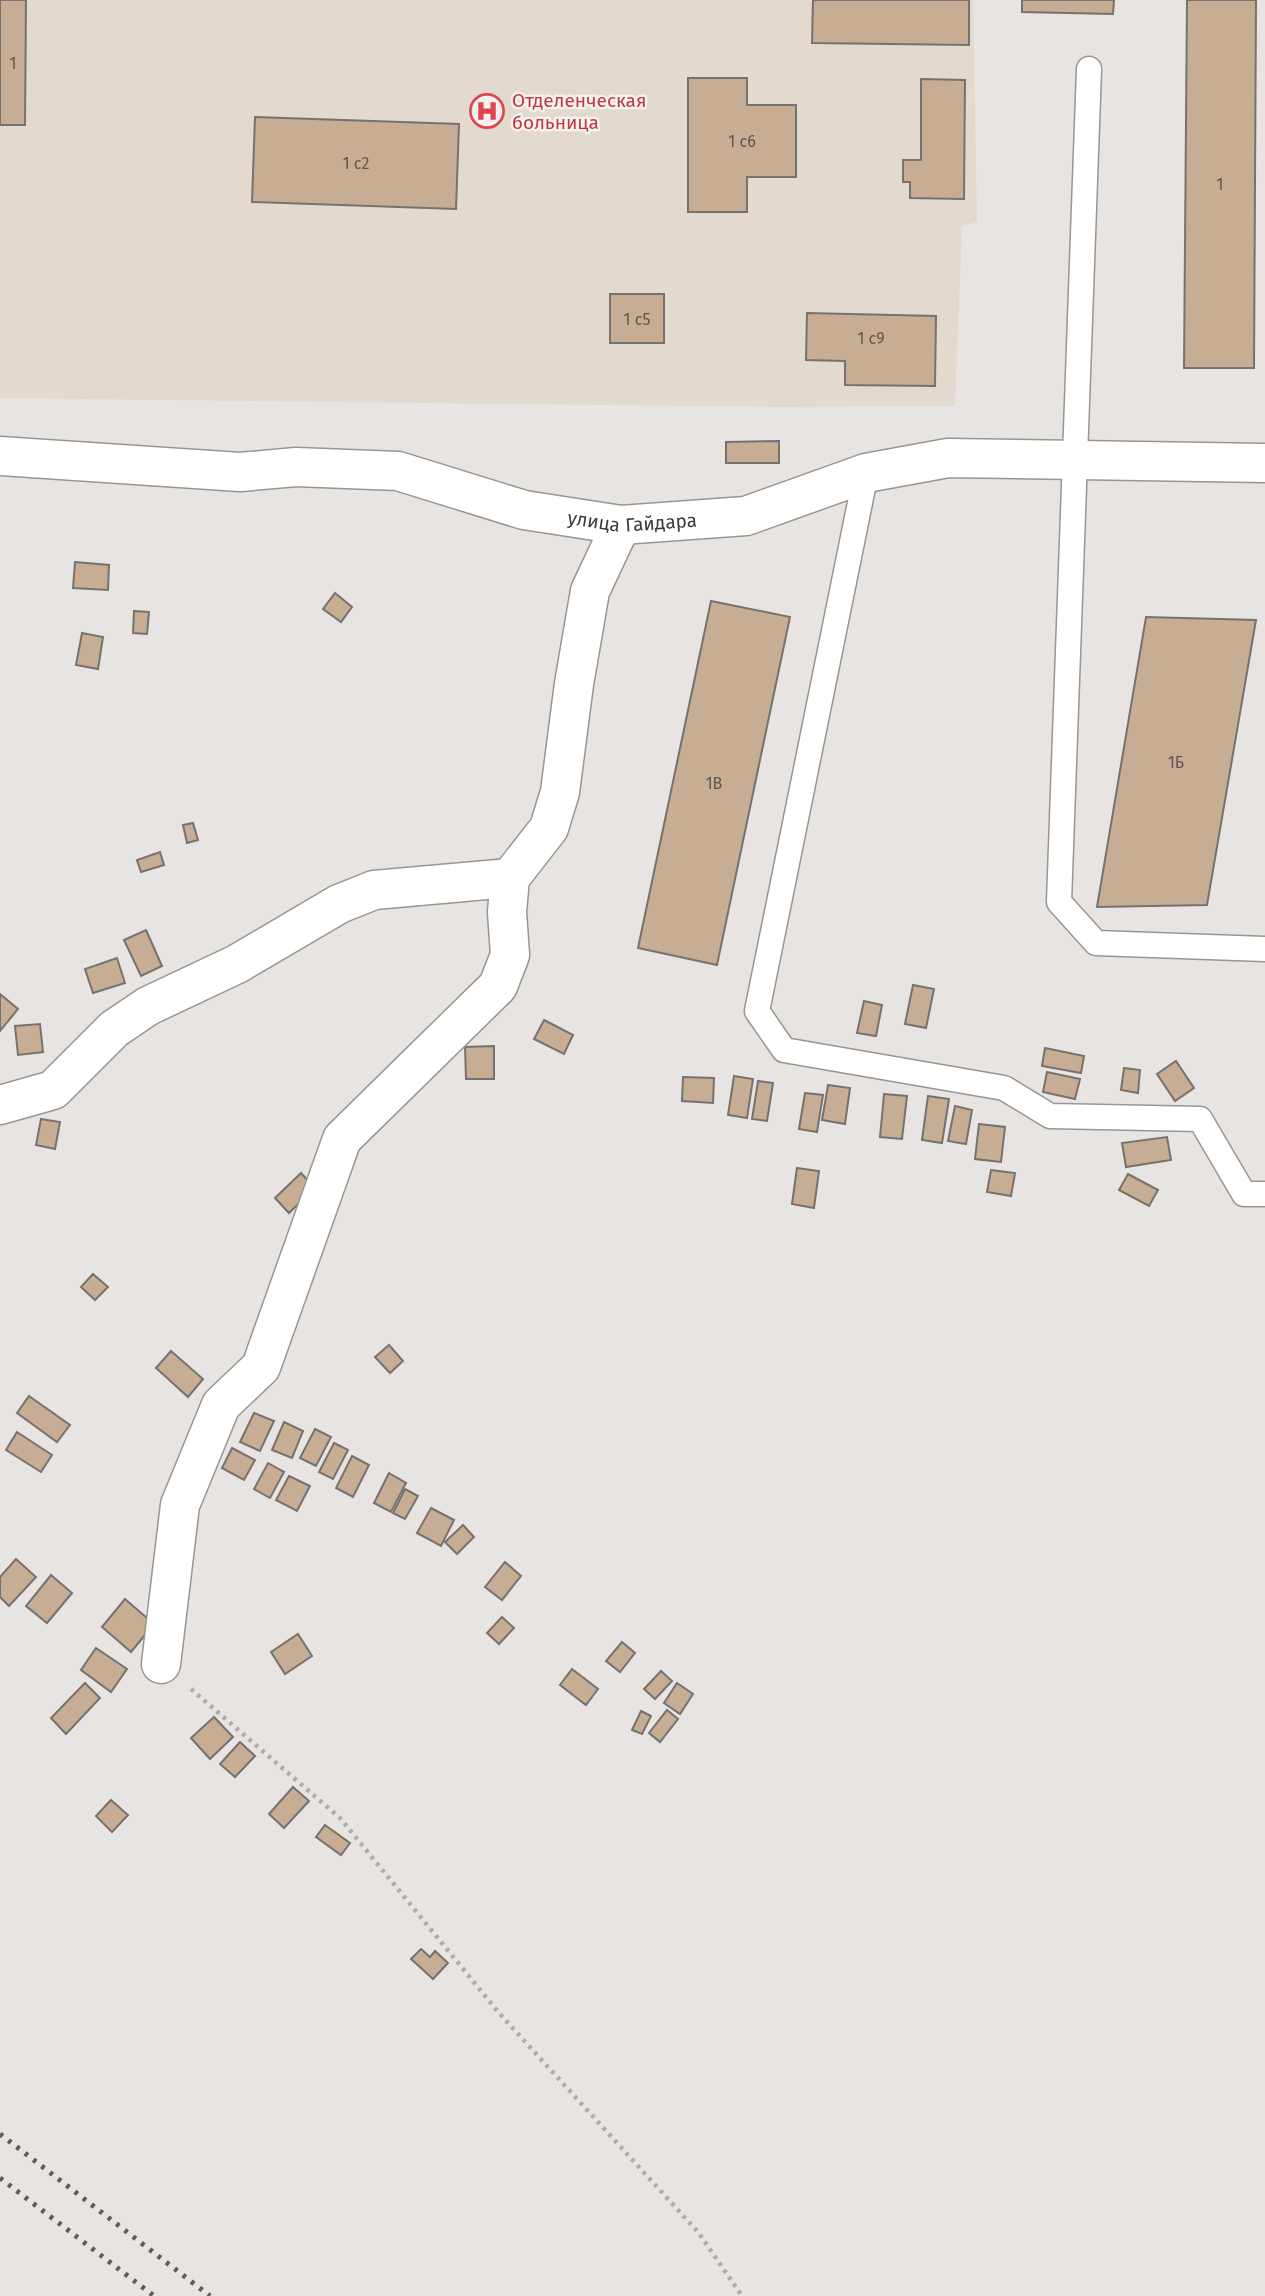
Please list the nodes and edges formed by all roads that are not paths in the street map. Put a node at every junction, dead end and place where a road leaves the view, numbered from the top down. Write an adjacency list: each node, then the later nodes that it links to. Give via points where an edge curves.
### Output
1 (1089, 69): 3 (lane)
2 (0, 456): 6 (street, улица Гайдара, via 240,472 296,467 398,471 524,510)
3 (1075, 459): 4 (street, улица Гайдара); 5 (street, улица Гайдара, via 947,458); 8 (lane, via 1059,902 1096,943)
4 (1265, 463)
5 (866, 473): 6 (street, улица Гайдара, via 746,516); 10 (lane, via 757,1011 784,1050 1004,1088 1051,1116 1200,1119 1244,1194)
6 (621, 525): 7 (street, via 590,591 560,792 549,828)
7 (510, 878): 9 (street, via 374,890 339,904 237,964 148,1006 114,1030 53,1090); 11 (street, via 510,955 498,986 342,1139 261,1367 221,1405 180,1505)
8 (1265, 949)
9 (0, 1105)
10 (1265, 1194)
11 (161, 1664)

